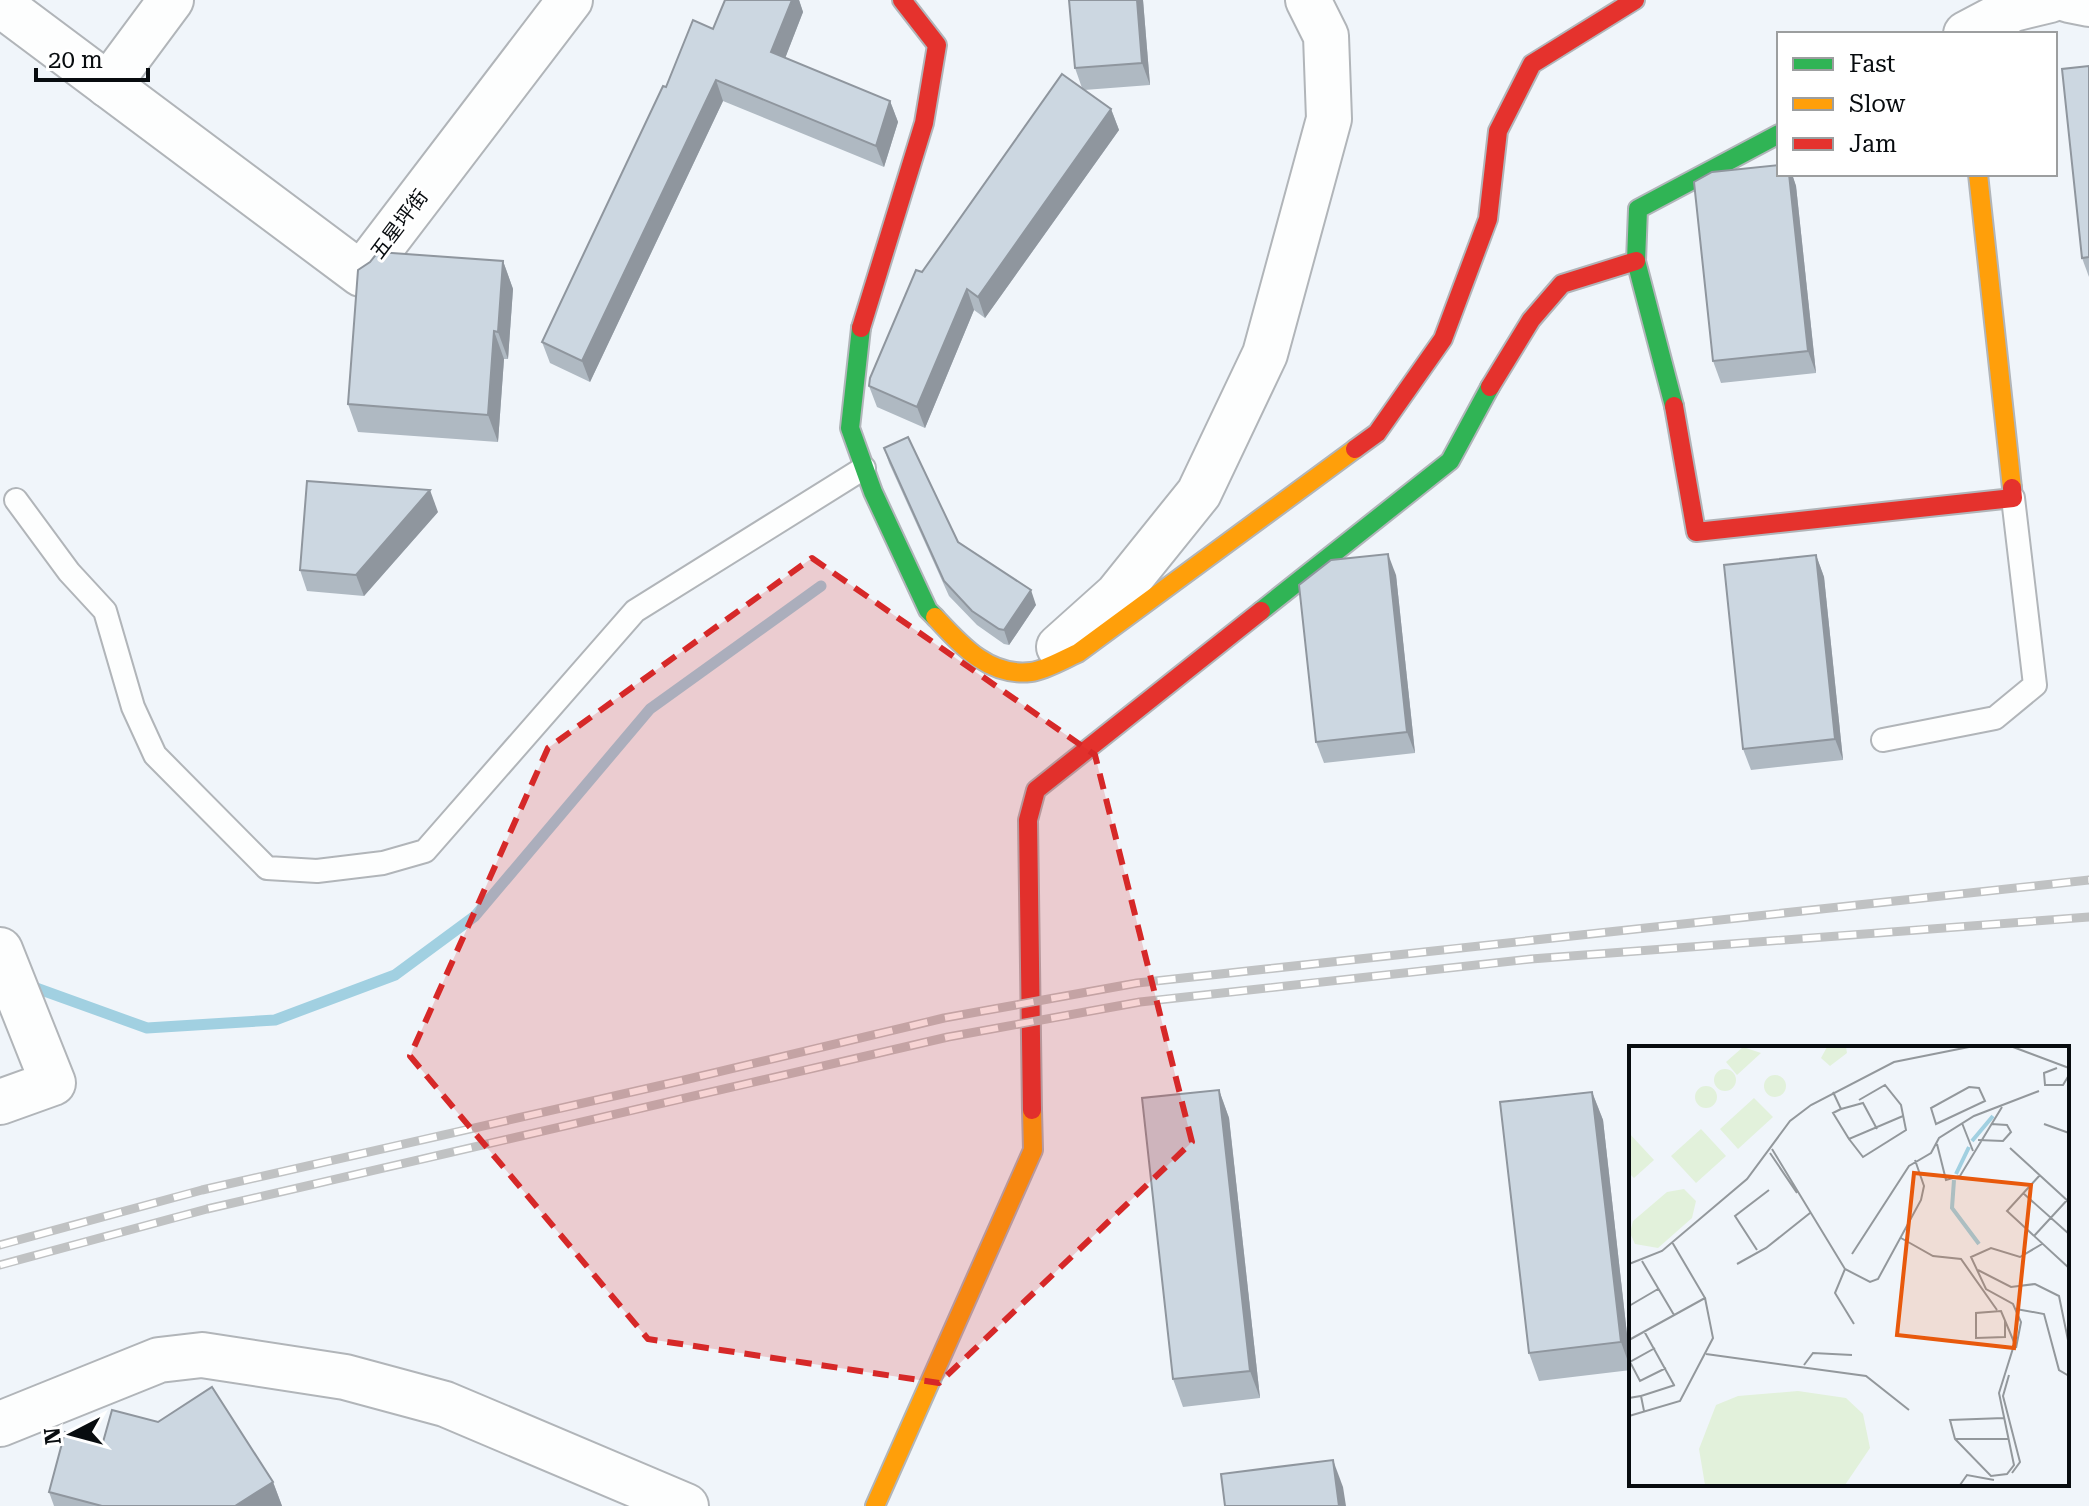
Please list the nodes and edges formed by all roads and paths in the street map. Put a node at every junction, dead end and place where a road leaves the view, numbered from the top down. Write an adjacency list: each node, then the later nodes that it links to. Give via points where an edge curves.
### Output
1 (171, 0): 12 (street)
2 (570, 0): 12 (street, 五星坪街, via 361,274)
3 (902, 0): 16 (street, via 937,45 924,123 859,334 850,428)
4 (1308, 0): 19 (street, via 1326,36 1329,119 1265,354 1199,493 1117,595)
5 (1635, 0): 10 (street)
6 (2050, 0): 11 (street, via 2013,9)
7 (2069, 0): 9 (street)
8 (0, 4): 12 (street, 五星坪街)
9 (2089, 4)
10 (1600, 12): 19 (street, via 1532,64 1498,131 1488,219 1443,339 1377,433 1078,653)
11 (1970, 32)
12 (108, 85)
13 (1772, 141): 15 (street, via 1638,209)
14 (1978, 176): 17 (street)
15 (1636, 261): 17 (street, via 1672,397 1696,532); 25 (street, via 1562,284 1531,320 1450,461 1036,790 1028,820 1033,1150)
16 (864, 468): 18 (lane, via 635,611 425,851 383,863 317,871 267,868 155,755 133,707 105,611); 19 (street, via 928,610 961,645 993,668)
17 (2013, 498): 20 (lane, via 2035,685 1995,718)
18 (16, 500)
19 (1031, 672)
20 (1883, 740)
21 (0, 950): 22 (street, via 53,1083)
22 (0, 1102)
23 (0, 1424): 24 (street, via 159,1360 202,1355 345,1377 445,1404)
24 (686, 1506)
25 (875, 1506)

